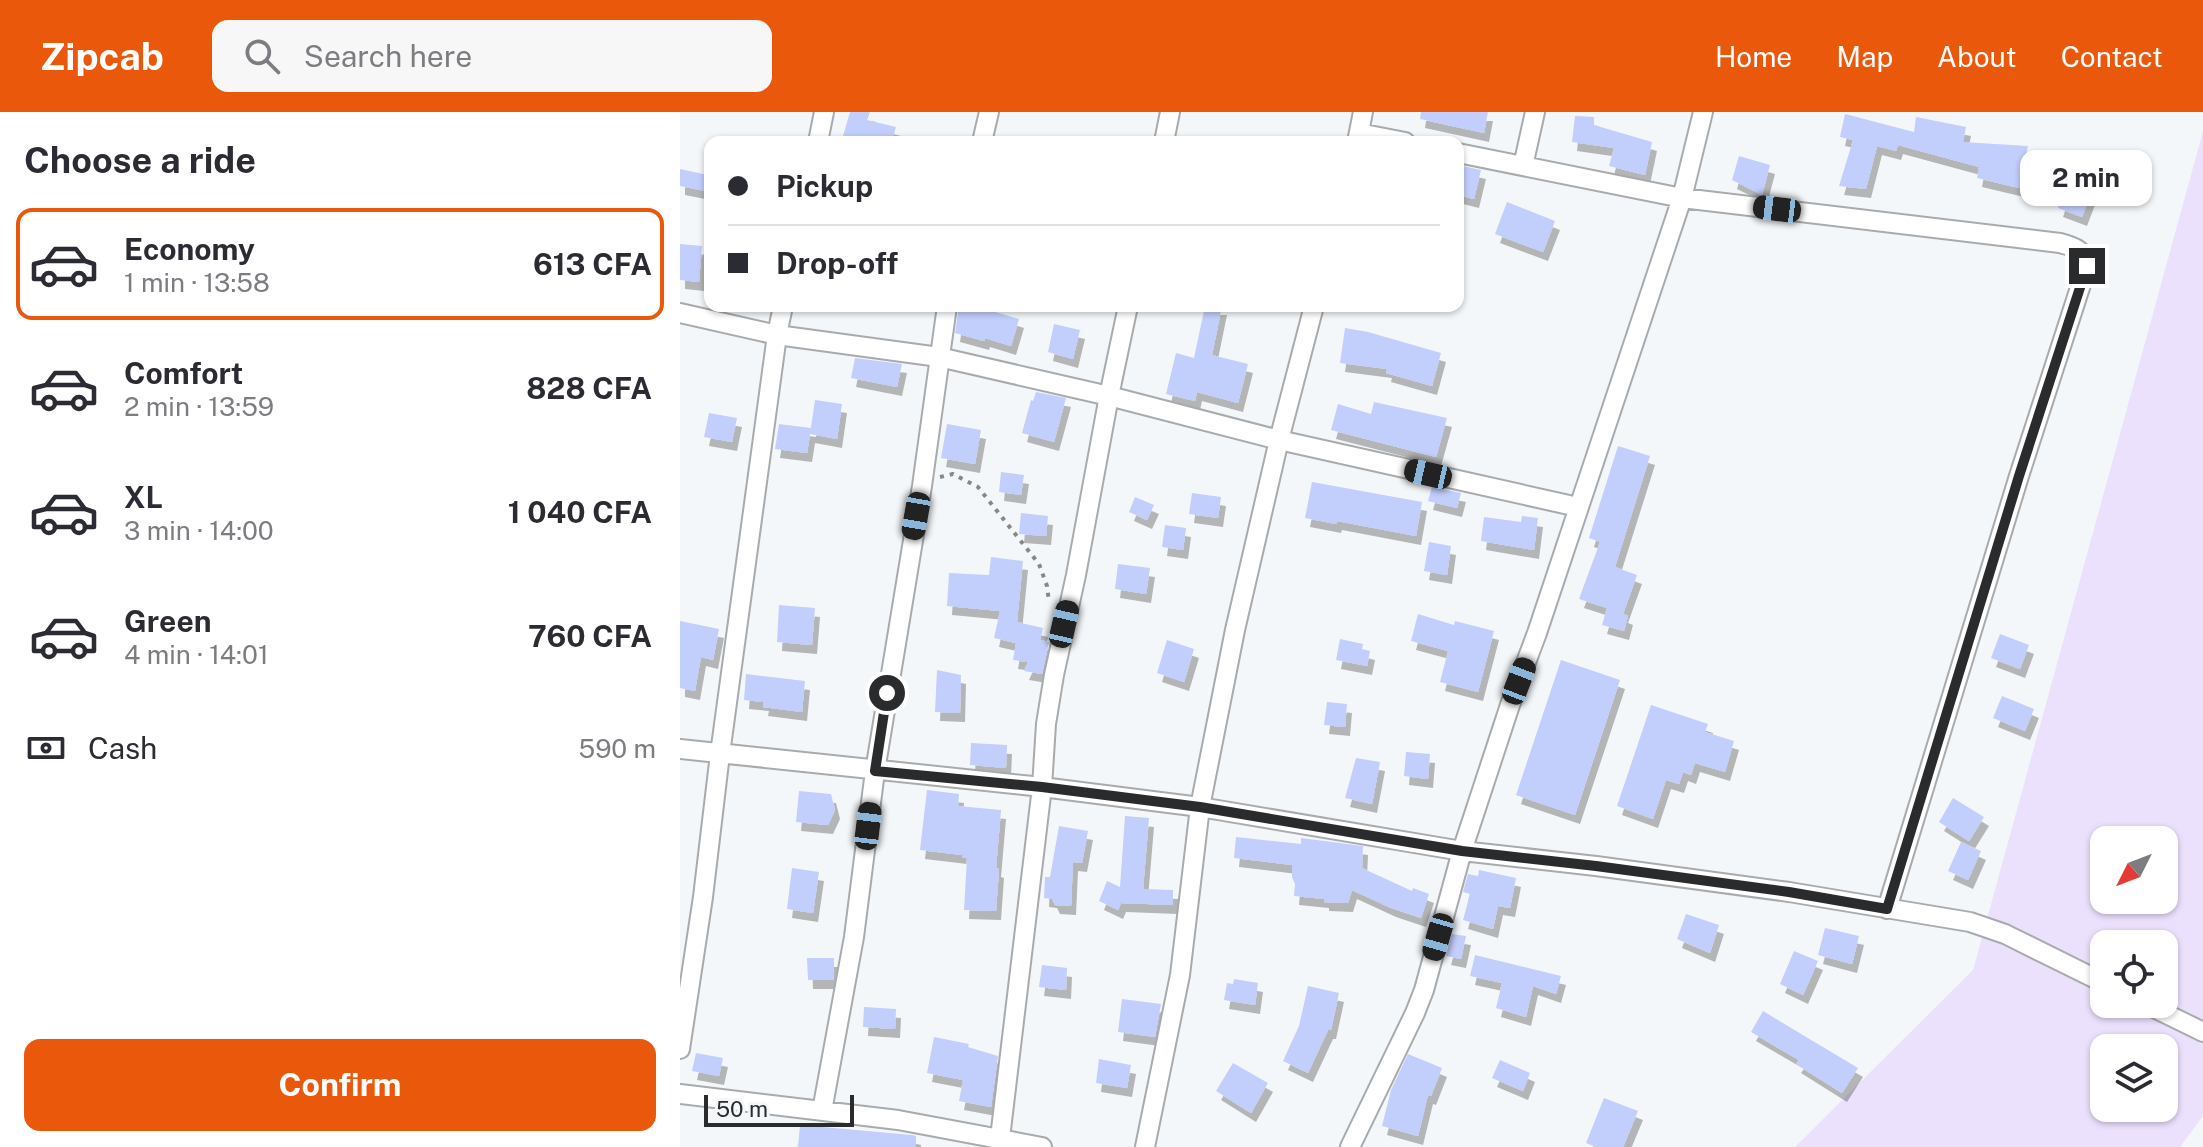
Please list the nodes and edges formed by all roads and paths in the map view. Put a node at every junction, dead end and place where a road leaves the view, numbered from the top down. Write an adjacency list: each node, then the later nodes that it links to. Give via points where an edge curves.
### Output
1 (824, 112): 7 (street)
2 (989, 112): 8 (street)
3 (1170, 112): 9 (street)
4 (1363, 112): 10 (street)
5 (1535, 112): 12 (street)
6 (1703, 112): 13 (street)
7 (819, 136)
8 (983, 136)
9 (1165, 136)
10 (1358, 136)
11 (1464, 154): 12 (street)
12 (1523, 166): 13 (street)
13 (1682, 198): 24 (street); 32 (street, via 2060,243 2085,258 2087,266)
14 (782, 312): 19 (street)
15 (946, 312): 20 (street)
16 (1127, 312): 21 (street)
17 (1312, 312): 22 (street)
18 (680, 313): 19 (street)
19 (777, 335): 20 (street); 27 (street)
20 (939, 357): 21 (street); 23 (street)
21 (1109, 396): 22 (street); 25 (street)
22 (1279, 440): 24 (street); 30 (street)
23 (922, 481): 25 (path, via 953,474 978,487 1039,564 1055,621); 28 (street)
24 (1578, 507): 31 (street)
25 (1064, 624): 29 (street, via 1046,724)
26 (680, 749): 27 (street)
27 (720, 754): 28 (street); 36 (street)
28 (875, 771): 29 (street); 38 (street, via 854,937)
29 (1042, 787): 30 (street); 39 (street)
30 (1200, 807): 31 (street); 41 (street, via 1180,975)
31 (1462, 851): 32 (street); 42 (street, via 1424,990)
32 (1887, 909): 33 (street, via 1970,922)
33 (2090, 976)
34 (2174, 1018): 35 (street)
35 (2203, 1032)
36 (680, 1049)
37 (680, 1094): 38 (street)
38 (822, 1111): 39 (street)
39 (1000, 1138): 40 (street)
40 (1042, 1147)
41 (1145, 1147)
42 (1350, 1147)

